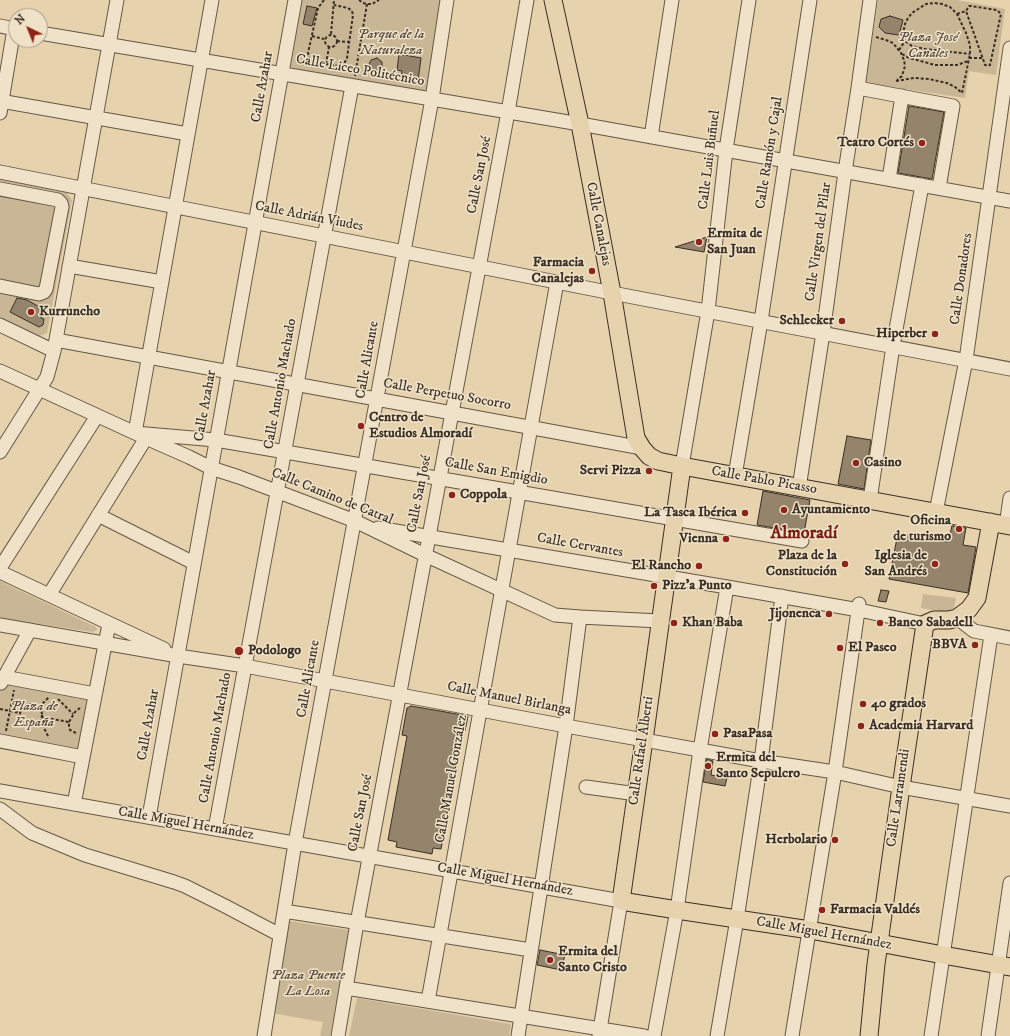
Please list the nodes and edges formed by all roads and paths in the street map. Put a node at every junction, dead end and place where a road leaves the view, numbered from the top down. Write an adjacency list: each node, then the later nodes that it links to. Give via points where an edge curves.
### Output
1 (117, 0): 29 (street)
2 (212, 0): 38 (street)
3 (295, 0): 41 (street, Calle Azahar)
4 (324, 0): 23 (path, via 318,8)
5 (334, 0): 17 (path)
6 (359, 0): 16 (path)
7 (379, 0): 16 (path)
8 (447, 0): 47 (street, Calle Alicante)
9 (527, 0): 49 (street, Calle San José)
10 (552, 0): 51 (main road, Calle Canalejas)
11 (672, 0): 53 (street)
12 (749, 0): 54 (street, Calle Luis Buñuel)
13 (810, 0): 55 (street, Calle Ramón y Cajal)
14 (870, 0): 24 (street, Calle Virgen del Pilar)
15 (946, 0): 18 (path)
16 (367, 4): 42 (path)
17 (334, 5): 22 (path); 28 (path, via 352,11)
18 (945, 5): 20 (path); 27 (path, via 926,4 912,13 905,24)
19 (966, 11): 20 (path); 37 (path); 37 (path, via 968,6 972,6 997,10 1001,14 990,65 985,65)
20 (957, 14): 35 (path, via 970,44)
21 (48, 34): 29 (street, Calle Liceo Politécnico)
22 (331, 34): 25 (path); 26 (path, via 336,36)
23 (312, 36): 25 (path); 40 (path, via 309,58 312,62)
24 (865, 36): 33 (path, via 879,37 893,43); 45 (street, Calle Virgen del Pilar)
25 (324, 39): 30 (path)
26 (337, 41): 28 (path); 30 (path)
27 (905, 41): 33 (path); 35 (path, via 912,46 925,49)
28 (349, 42): 40 (path, via 344,64)
29 (109, 45): 38 (street, Calle Liceo Politécnico); 50 (street)
30 (329, 47): 40 (path)
31 (12, 48): 48 (street)
32 (1010, 48): 63 (street, Calle Donadores)
33 (899, 50): 34 (path)
34 (901, 53): 39 (path, via 909,58 935,65); 43 (path, via 905,66 902,76)
35 (970, 54): 36 (path)
36 (969, 58): 37 (path); 39 (path)
37 (982, 58)
38 (202, 60): 41 (street, Calle Liceo Politécnico); 52 (street)
39 (968, 62): 43 (path, via 962,93 955,87 929,79)
40 (326, 64)
41 (282, 74): 42 (street, Calle Liceo Politécnico); 66 (street, Calle Azahar)
42 (353, 81): 47 (street, Calle Liceo Politécnico); 67 (street, Calle Antonio Machado)
43 (896, 81): 44 (path)
44 (891, 84)
45 (858, 88): 46 (street); 57 (street, Calle Virgen del Pilar)
46 (902, 96): 58 (street); 61 (street, via 953,106)
47 (432, 99): 49 (street, Calle Liceo Politécnico); 68 (street, Calle Alicante)
48 (1, 105): 50 (street)
49 (508, 112): 51 (street, Calle Liceo Politécnico); 70 (street, Calle San José)
50 (96, 118): 52 (street); 60 (street)
51 (580, 124): 53 (street, Calle Liceo Politécnico); 74 (main road, Calle Canalejas)
52 (188, 134): 65 (street)
53 (651, 137): 54 (street, Calle Liceo Politécnico)
54 (726, 150): 55 (street, Calle Liceo Politécnico); 75 (street, Calle Luis Buñuel)
55 (785, 161): 57 (street, Calle Liceo Politécnico); 76 (street, Calle Ramón y Cajal)
56 (0, 172): 60 (street, Calle Adrián Viudes)
57 (845, 172): 58 (street, Calle Liceo Politécnico); 78 (street, Calle Virgen del Pilar)
58 (889, 179): 59 (street, Calle Liceo Politécnico)
59 (922, 185): 61 (street, Calle Liceo Politécnico); 80 (street)
60 (83, 188): 65 (street, Calle Adrián Viudes); 69 (street)
61 (939, 188): 63 (street, Calle Liceo Politécnico)
62 (0, 189): 73 (street, via 58,200 62,207 44,292 39,294)
63 (989, 197): 64 (street, Calle Liceo Politécnico); 82 (street, Calle Donadores)
64 (1010, 200)
65 (176, 206): 66 (street, Calle Adrián Viudes); 71 (street)
66 (255, 222): 67 (street, Calle Adrián Viudes); 85 (street, Calle Azahar)
67 (324, 236): 68 (street, Calle Adrián Viudes); 86 (street, Calle Antonio Machado)
68 (404, 252): 70 (street, Calle Adrián Viudes); 88 (street, Calle Alicante)
69 (70, 266): 71 (street); 79 (street)
70 (479, 266): 72 (street, Calle Adrián Viudes); 89 (street, Calle San José)
71 (162, 282): 81 (street)
72 (557, 282): 74 (street, Calle Adrián Viudes); 91 (street, Calle Manuel González)
73 (0, 286)
74 (612, 293): 75 (street, Calle Adrián Viudes); 94 (main road, Calle Canalejas, via 636,438)
75 (708, 311): 76 (street, Calle Adrián Viudes); 98 (street, Calle Luis Buñuel)
76 (761, 321): 78 (street, Calle Adrián Viudes); 100 (street, Calle Ramón y Cajal)
77 (0, 325): 79 (street, Calle Perpetuo Socorro)
78 (823, 333): 80 (street, Calle Adrián Viudes); 102 (street, Calle Virgen del Pilar)
79 (55, 346): 81 (street, Calle Perpetuo Socorro); 87 (street, via 46,377)
80 (893, 346): 82 (street, Calle Adrián Viudes); 106 (street)
81 (149, 357): 85 (street, Calle Perpetuo Socorro); 92 (street)
82 (966, 360): 83 (street, Calle Adrián Viudes); 107 (street, Calle Donadores)
83 (1010, 369)
84 (0, 371): 87 (street, Calle Camino de Catral)
85 (229, 371): 86 (street, Calle Perpetuo Socorro); 93 (street, Calle Azahar)
86 (297, 384): 88 (street, Calle Perpetuo Socorro); 96 (street, Calle Antonio Machado)
87 (39, 389): 90 (street, Calle Camino de Catral); 95 (street)
88 (377, 399): 89 (street, Calle Perpetuo Socorro); 97 (street, Calle Alicante)
89 (452, 412): 91 (street, Calle Perpetuo Socorro); 101 (street, Calle San José)
90 (97, 416): 92 (street, Calle Camino de Catral); 117 (street)
91 (531, 427): 94 (street, Calle Perpetuo Socorro); 104 (street, Calle Manuel González)
92 (140, 436): 93 (street, Calle San Emigdio); 99 (street, Calle Camino de Catral); 108 (street)
93 (216, 440): 96 (street, Calle San Emigdio); 99 (street, Calle Azahar)
94 (642, 448): 98 (main road, Calle Pablo Picasso, via 658,461)
95 (0, 452)
96 (285, 452): 97 (street, Calle San Emigdio); 103 (street, Calle Antonio Machado)
97 (365, 466): 101 (street, Calle San Emigdio); 110 (street, Calle Alicante)
98 (682, 466): 100 (main road, Calle Pablo Picasso); 109 (main road, Calle Rafael Alberti)
99 (211, 468): 103 (street, Calle Camino de Catral); 116 (street, Calle Azahar)
100 (735, 476): 102 (main road, Calle Pablo Picasso)
101 (439, 478): 104 (street, Calle San Emigdio); 112 (street, Calle San José)
102 (799, 488): 106 (main road, Calle Pablo Picasso)
103 (277, 492): 110 (street, Calle Camino de Catral); 136 (street, Calle Antonio Machado)
104 (519, 492): 109 (street, Calle San Emigdio); 114 (street, Calle Manuel González)
105 (1010, 498): 111 (street)
106 (870, 500): 107 (main road, Calle Pablo Picasso)
107 (936, 512): 111 (main road, Calle Pablo Picasso)
108 (98, 515): 116 (street); 122 (street)
109 (675, 519): 113 (street, Calle San Emigdio); 119 (main road, Calle Rafael Alberti)
110 (359, 523): 112 (street, Calle Cervantes); 115 (street, Calle Camino de Catral); 138 (street, Calle Alicante)
111 (1002, 525): 126 (main road, via 977,598 969,609)
112 (429, 536): 114 (street, Calle Cervantes); 115 (street, Calle San José)
113 (802, 541)
114 (509, 550): 119 (street, Calle Cervantes); 121 (street, Calle Manuel González)
115 (425, 555): 121 (street, Calle Camino de Catral); 140 (street, Calle San José)
116 (194, 563): 135 (street, Calle Azahar)
117 (0, 568)
118 (0, 572): 122 (street)
119 (666, 576): 120 (street, Calle Cervantes); 127 (main road, Calle Rafael Alberti)
120 (727, 586): 123 (street, Calle Cervantes); 153 (street)
121 (501, 591): 125 (street, Calle Camino de Catral, via 555,614); 143 (street, Calle Manuel González)
122 (49, 595): 128 (street)
123 (785, 597): 124 (street); 156 (street)
124 (859, 607): 129 (street); 157 (street)
125 (580, 617): 127 (street, Calle Camino de Catral); 150 (street)
126 (957, 618): 129 (main road, via 934,620); 132 (street, via 974,631)
127 (660, 621): 151 (main road, Calle Rafael Alberti)
128 (109, 624): 134 (street); 135 (street)
129 (925, 624): 159 (main road, Calle Larramendi)
130 (0, 625): 131 (street, Calle Manuel Birlanga)
131 (30, 630): 134 (street, Calle Manuel Birlanga); 137 (street)
132 (991, 635): 133 (street); 162 (street)
133 (1010, 638)
134 (105, 644): 135 (street, Calle Manuel Birlanga); 139 (street)
135 (178, 656): 136 (street, Calle Manuel Birlanga); 166 (street, Calle Azahar)
136 (245, 666): 138 (street, Calle Manuel Birlanga); 167 (street, Calle Antonio Machado)
137 (7, 680): 139 (street); 144 (path)
138 (325, 681): 140 (street, Calle Manuel Birlanga); 168 (street, Calle Alicante)
139 (95, 694): 155 (street)
140 (399, 695): 143 (street, Calle Manuel Birlanga); 169 (street, Calle San José)
141 (58, 698): 146 (path)
142 (0, 710): 144 (path)
143 (480, 710): 150 (street, Calle Manuel Birlanga); 170 (street, Calle Manuel González)
144 (10, 711): 145 (path); 152 (path)
145 (20, 713): 147 (path, via 24,706 32,704 39,707); 148 (path, via 21,720 30,726)
146 (73, 714)
147 (41, 717): 148 (path); 149 (path)
148 (40, 720): 154 (path)
149 (69, 722)
150 (566, 726): 151 (street, Calle Manuel Birlanga); 171 (street)
151 (644, 740): 153 (street, Calle Manuel Birlanga); 161 (main road, Calle Rafael Alberti)
152 (2, 742): 154 (street)
153 (700, 750): 156 (street, Calle Manuel Birlanga); 174 (street)
154 (56, 752): 155 (street)
155 (83, 757): 163 (street)
156 (761, 760): 157 (street, Calle Manuel Birlanga); 176 (street)
157 (835, 772): 159 (street, Calle Manuel Birlanga); 178 (street)
158 (586, 787): 161 (street)
159 (901, 787): 162 (street, Calle Manuel Birlanga); 181 (main road, Calle Larramendi)
160 (0, 791): 163 (street, Calle Miguel Hernández)
161 (637, 794): 173 (main road, Calle Rafael Alberti)
162 (966, 798): 164 (street, Calle Manuel Birlanga); 183 (street)
163 (74, 804): 166 (street, Calle Miguel Hernández)
164 (1010, 806)
165 (0, 809): 179 (street, via 32,833 85,855 185,886)
166 (149, 817): 167 (street, Calle Miguel Hernández)
167 (215, 829): 168 (street, Calle Miguel Hernández)
168 (295, 843): 169 (street, Calle Miguel Hernández); 175 (street, Calle Alicante)
169 (369, 856): 170 (street, Calle Miguel Hernández); 177 (street, Calle San José)
170 (452, 871): 171 (street, Calle Miguel Hernández); 180 (street, Calle Manuel González)
171 (541, 886): 173 (street, Calle Miguel Hernández); 182 (street)
172 (1010, 890): 184 (street)
173 (621, 900): 174 (main road, Calle Miguel Hernández); 188 (street, Calle Rafael Alberti)
174 (676, 910): 176 (main road, Calle Miguel Hernández); 193 (street)
175 (284, 911): 177 (street); 179 (street, Calle Alicante)
176 (737, 919): 178 (main road, Calle Miguel Hernández); 194 (street)
177 (357, 923): 180 (street); 185 (street, Calle San José)
178 (810, 930): 181 (main road, Calle Miguel Hernández); 195 (street)
179 (280, 936): 189 (street, Calle Alicante)
180 (440, 936): 182 (street); 186 (street, Calle Manuel González)
181 (879, 943): 183 (main road, Calle Miguel Hernández); 196 (main road, Calle Larramendi)
182 (531, 950): 187 (street)
183 (943, 955): 184 (main road, Calle Miguel Hernández); 197 (street)
184 (1004, 966): 198 (street)
185 (346, 988): 186 (street); 190 (street, Calle San José)
186 (428, 1002): 187 (street)
187 (521, 1017): 188 (street); 191 (street)
188 (600, 1032): 192 (street)
189 (264, 1036)
190 (338, 1036)
191 (518, 1036)
192 (644, 1036)
193 (654, 1036)
194 (717, 1036)
195 (792, 1036)
196 (869, 1036)
197 (931, 1036)
198 (988, 1036)

